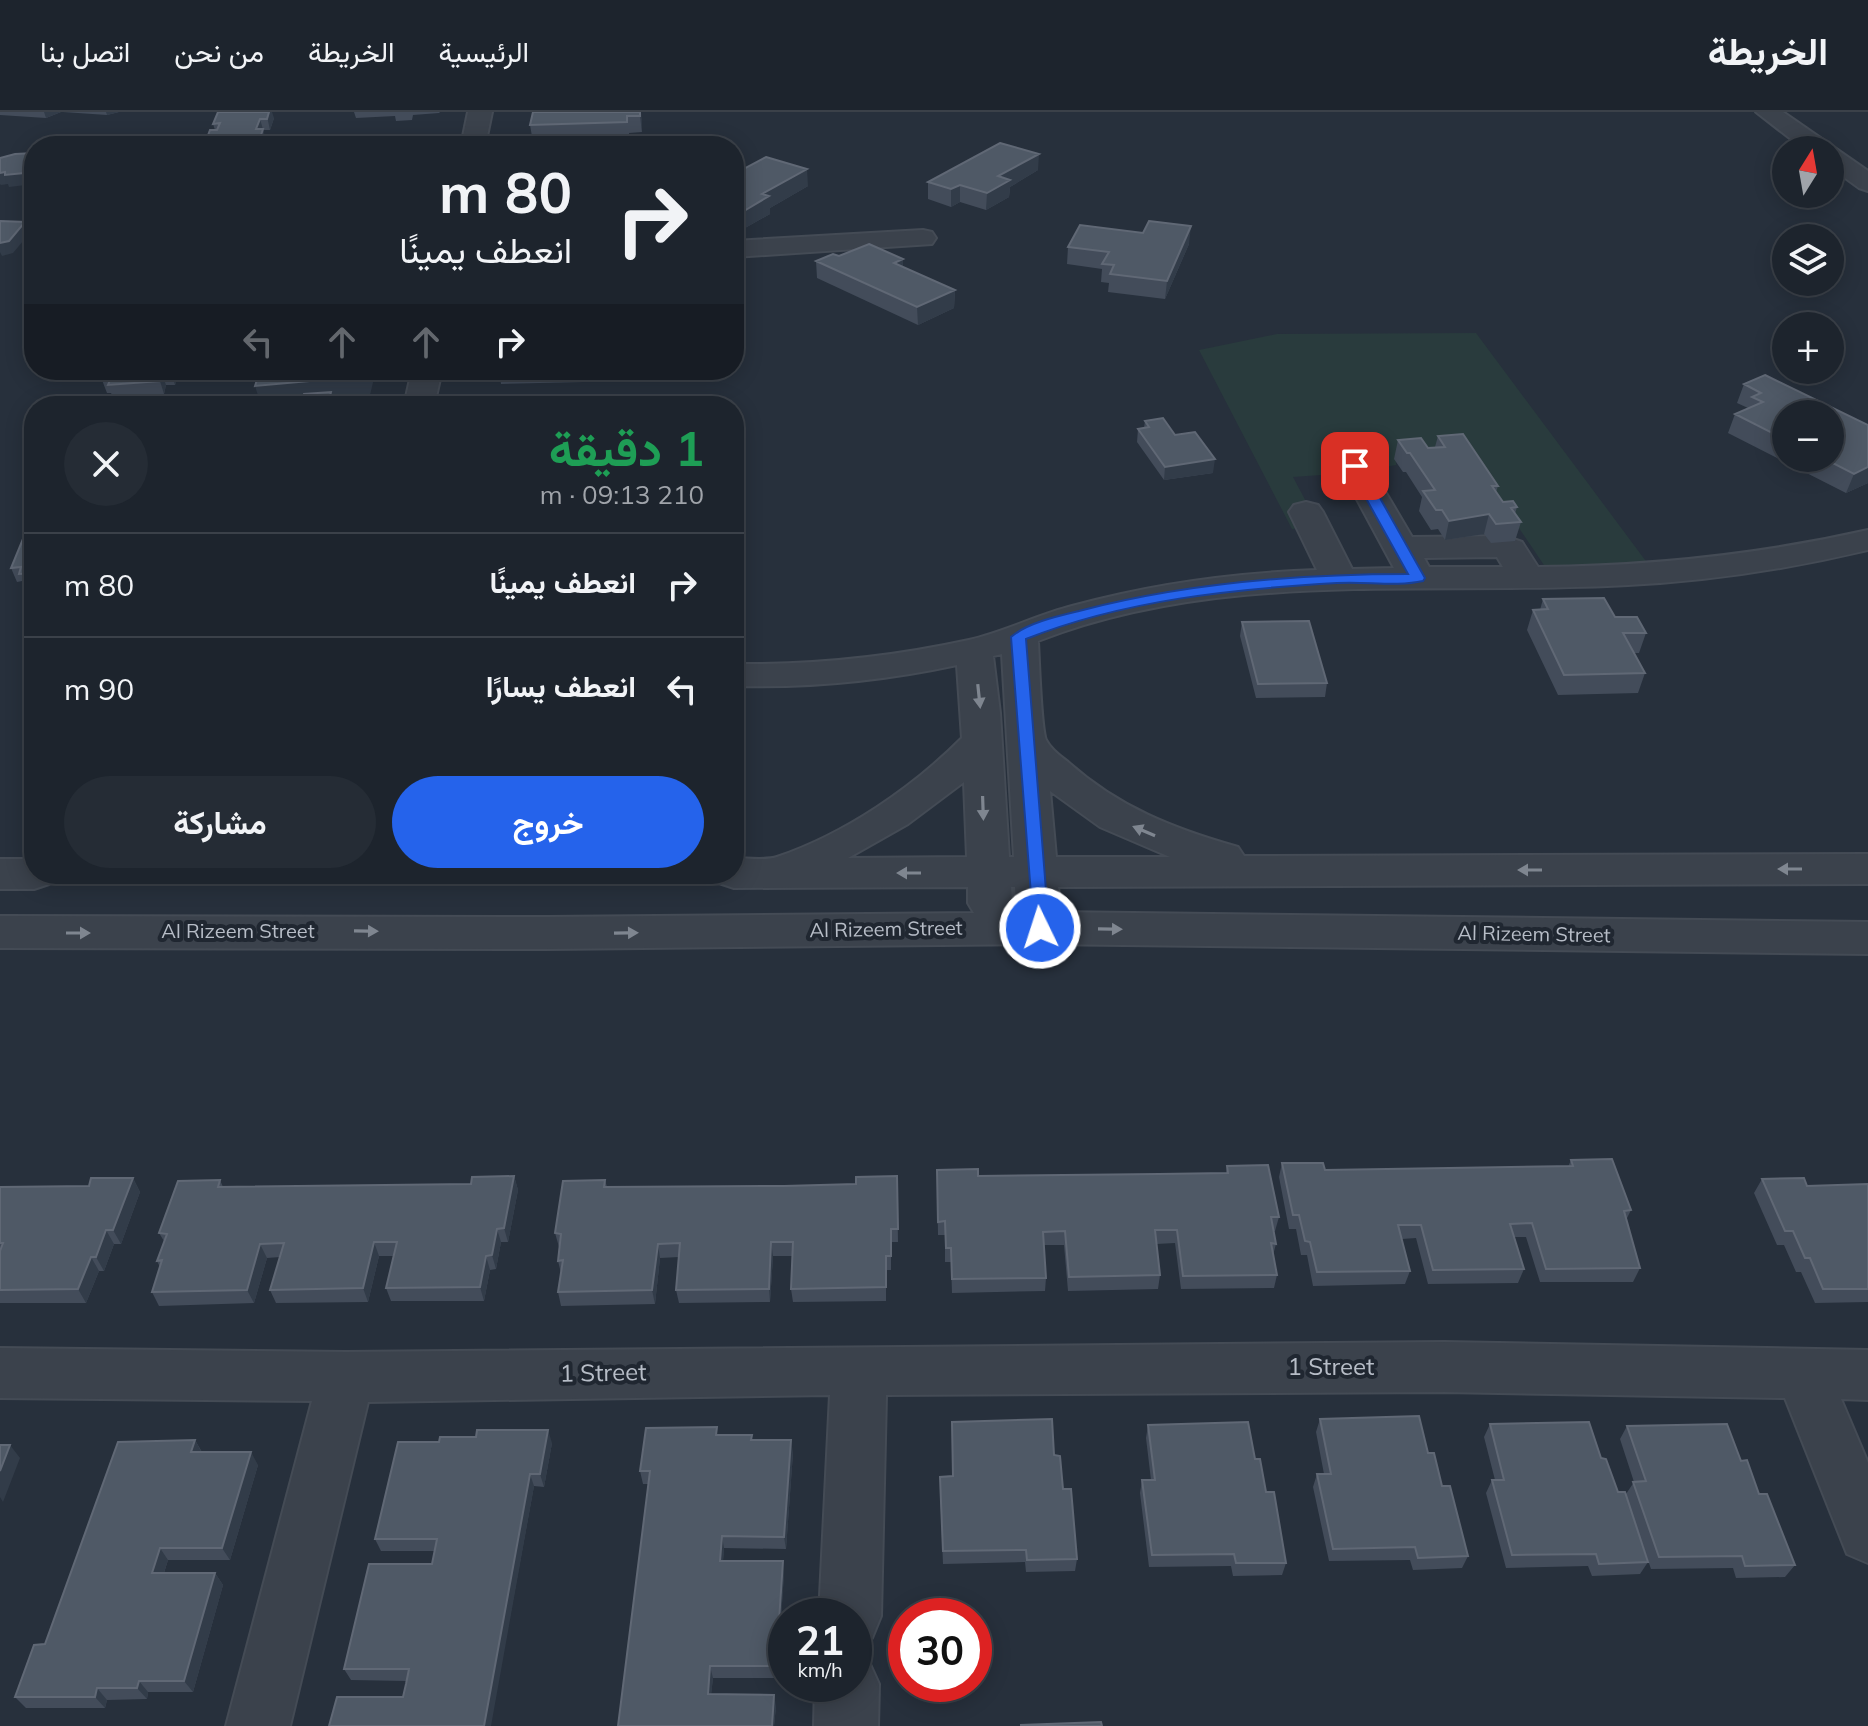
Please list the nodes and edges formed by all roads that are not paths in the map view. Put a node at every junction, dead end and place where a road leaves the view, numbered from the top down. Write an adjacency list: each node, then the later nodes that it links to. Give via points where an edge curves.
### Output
1 (480, 112): 3 (street)
2 (1768, 112): 4 (street)
3 (475, 136)
4 (1801, 136)
5 (1844, 166): 6 (street)
6 (1868, 183)
7 (923, 238): 8 (street)
8 (744, 248)
9 (1355, 466): 12 (street)
10 (1306, 512): 13 (street)
11 (1868, 540): 12 (street, via 1745,566 1526,577)
12 (1409, 563): 13 (street)
13 (1339, 578): 14 (street, via 1160,597 1062,620)
14 (1019, 637): 15 (street); 18 (street)
15 (974, 650): 16 (street, via 827,673); 17 (street, one-way to 17)
16 (744, 675)
17 (981, 742): 22 (street, via 908,808); 23 (street, one-way to 23)
18 (1027, 743): 20 (street, one-way to 18, via 1201,852 1114,818 1060,780); 24 (street)
19 (1868, 869): 20 (street, one-way to 20)
20 (1272, 870): 24 (street)
21 (744, 873): 22 (street)
22 (779, 873): 23 (street, one-way to 22)
23 (987, 873): 24 (street); 27 (street)
24 (1036, 873): 28 (street)
25 (0, 874): 26 (street)
26 (24, 874)
27 (992, 928): 28 (street, Al Rizeem Street); 29 (street, Al Rizeem Street, one-way to 27)
28 (1040, 928): 30 (street, Al Rizeem Street, one-way to 30)
29 (0, 932)
30 (1868, 938)
31 (859, 1370): 33 (street, 1 Street, via 1444,1367); 35 (street, 1 Street); 37 (street)
32 (0, 1373): 35 (street, 1 Street)
33 (1803, 1374): 34 (street, 1 Street); 36 (street)
34 (1868, 1375)
35 (346, 1377): 39 (street)
36 (1868, 1534)
37 (851, 1598)
38 (847, 1702): 40 (street)
39 (258, 1726)
40 (846, 1726)

